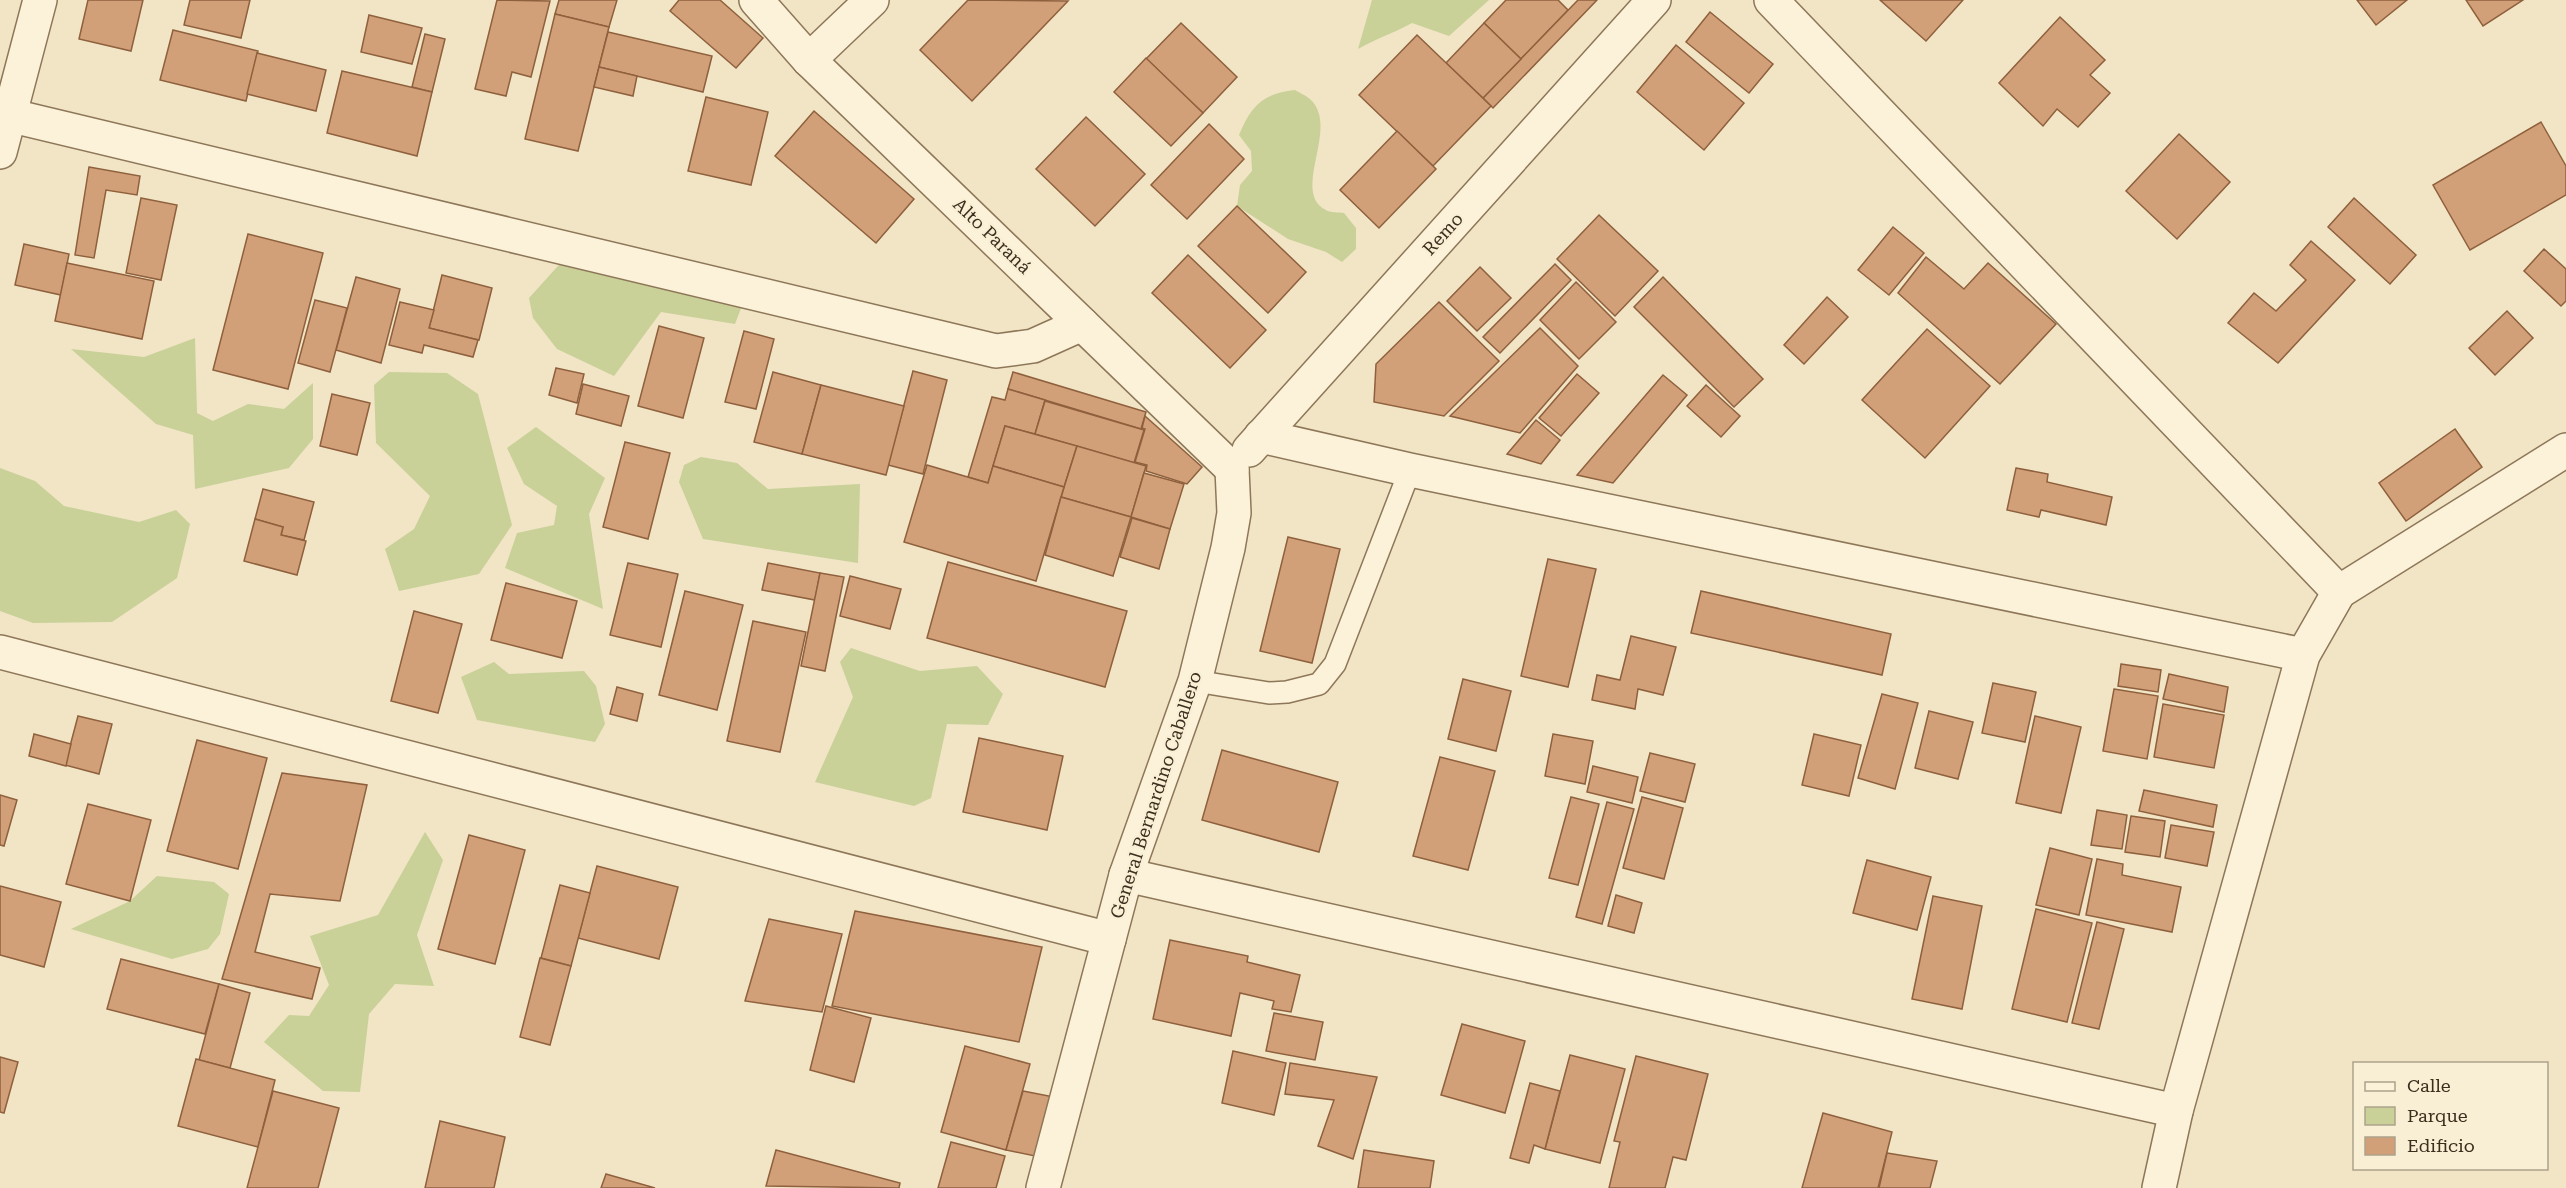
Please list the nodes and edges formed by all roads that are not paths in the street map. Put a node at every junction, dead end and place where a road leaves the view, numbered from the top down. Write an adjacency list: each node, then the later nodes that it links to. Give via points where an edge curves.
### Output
1 (40, 0): 7 (street)
2 (756, 0): 6 (street, Alto Paraná)
3 (872, 0): 6 (street)
4 (1654, 0): 10 (street, Remo)
5 (1771, 0): 14 (street)
6 (809, 60): 9 (street, Alto Paraná)
7 (5, 114): 8 (street); 9 (street, via 996,351 1033,346)
8 (0, 152)
9 (1082, 324): 12 (street, Alto Paraná)
10 (1261, 436): 12 (street, Remo); 13 (street)
11 (2566, 450): 14 (street)
12 (1232, 469): 17 (street, General Bernardino Caballero, via 1234,513 1228,548)
13 (1410, 470): 16 (street); 17 (lane, via 1335,664 1319,684 1269,693)
14 (2339, 592): 16 (street)
15 (0, 652): 19 (street)
16 (2303, 656): 20 (street)
17 (1195, 681): 18 (street, General Bernardino Caballero)
18 (1126, 875): 19 (street, General Bernardino Caballero); 20 (street)
19 (1109, 939): 21 (street, General Bernardino Caballero)
20 (2176, 1110): 22 (street)
21 (1043, 1188)
22 (2160, 1188)

